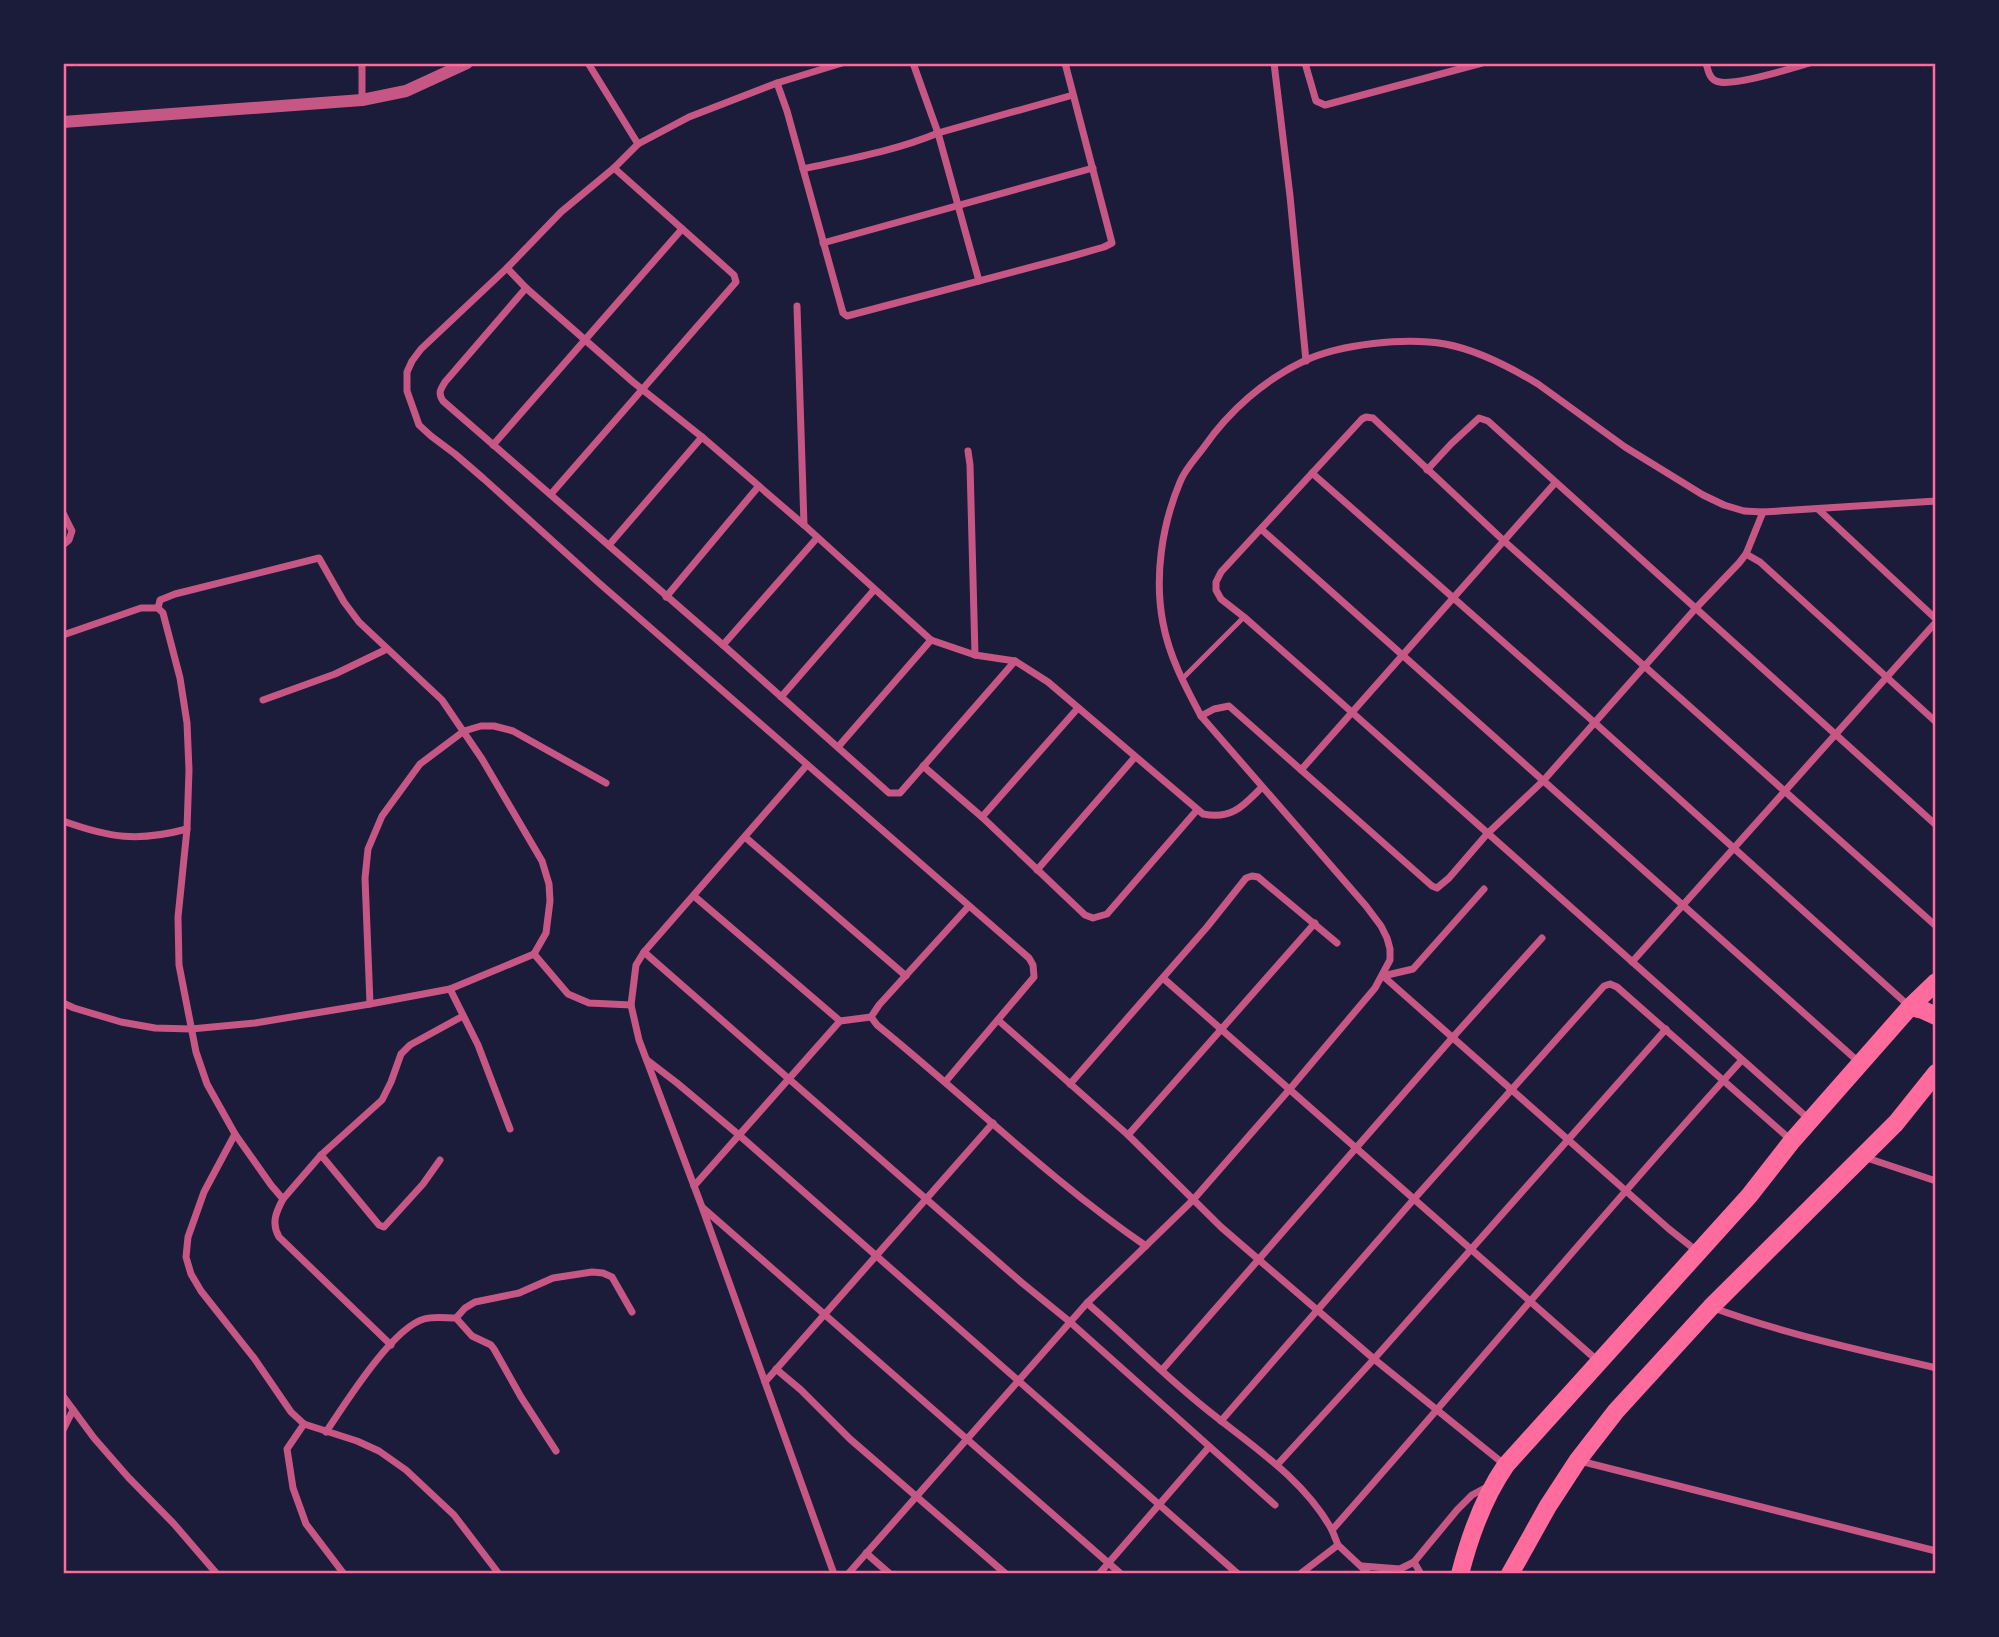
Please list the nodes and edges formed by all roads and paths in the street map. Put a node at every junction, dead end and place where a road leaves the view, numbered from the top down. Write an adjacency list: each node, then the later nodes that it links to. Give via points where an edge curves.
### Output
1 (362, 63): 15 (street)
2 (467, 63): 15 (street, via 407,91)
3 (588, 63): 18 (street)
4 (842, 63): 13 (street)
5 (913, 63): 17 (street)
6 (1065, 63): 14 (street)
7 (1274, 63): 30 (street)
8 (1305, 63): 12 (street, via 1316,101 1329,105)
9 (1482, 63): 12 (street)
10 (1706, 63): 11 (street, via 1714,81 1724,83)
11 (1810, 63)
12 (1462, 65)
13 (777, 83): 18 (street, via 689,117); 21 (street)
14 (1073, 95): 17 (street); 20 (street)
15 (362, 100): 16 (street)
16 (63, 122)
17 (938, 133): 21 (street, via 918,142); 22 (street)
18 (638, 144): 19 (street)
19 (614, 168): 23 (street); 25 (street, via 561,212)
20 (1093, 168): 22 (street); 26 (street, via 1112,236 1110,245)
21 (803, 169): 24 (street)
22 (958, 207): 24 (street); 26 (street)
23 (682, 229): 29 (street); 31 (street, via 734,275 736,282)
24 (823, 243): 26 (street, via 842,313 847,316)
25 (507, 268): 27 (street); 79 (street, via 412,361 407,391 419,425)
26 (979, 281)
27 (526, 288): 29 (street); 33 (street, via 439,390 443,401)
28 (797, 306): 44 (street)
29 (585, 339): 31 (street); 33 (street)
30 (1306, 360): 42 (street, via 1387,342 1424,342 1460,349 1529,378 1625,447 1703,495 1734,508); 67 (street, via 1271,380 1233,411 1181,479 1161,552 1160,596 1166,639)
31 (643, 389): 32 (street); 39 (street)
32 (702, 437): 38 (street); 49 (street)
33 (493, 445): 39 (street)
34 (968, 450): 63 (street)
35 (1427, 470): 36 (street, via 1376,420 1366,417); 37 (street, via 1482,418); 47 (street)
36 (1312, 473): 45 (street); 53 (street)
37 (1555, 483): 47 (street); 55 (street)
38 (758, 488): 44 (street); 52 (street)
39 (551, 494): 49 (street)
40 (1936, 501): 41 (street)
41 (1819, 509): 42 (street); 57 (street)
42 (1763, 512): 50 (street)
43 (63, 513): 48 (street, via 72,531)
44 (804, 525): 46 (street)
45 (1261, 528): 56 (street, via 1216,582 1221,599); 62 (street)
46 (817, 538): 51 (street); 60 (street)
47 (1504, 541): 53 (street); 65 (street)
48 (63, 545)
49 (609, 545): 52 (street)
50 (1746, 554): 55 (street); 66 (street)
51 (874, 590): 59 (street); 68 (street)
52 (666, 597): 60 (street)
53 (1453, 597): 62 (street); 74 (street)
54 (158, 608): 58 (street, via 141,608); 61 (street, via 160,600 175,594 319,558 344,602); 90 (street, via 177,665 187,723)
55 (1696, 608): 65 (street); 76 (street)
56 (1244, 617): 67 (lane); 71 (street)
57 (1936, 620): 66 (street)
58 (63, 635)
59 (931, 640): 63 (street); 77 (street)
60 (723, 645): 68 (street)
61 (387, 649): 69 (street); 75 (street, via 442,700)
62 (1402, 654): 71 (street); 82 (street)
63 (975, 655): 64 (street)
64 (1015, 661): 70 (street); 80 (street)
65 (1645, 665): 74 (street); 85 (street)
66 (1888, 678): 73 (street); 76 (street)
67 (1182, 679): 72 (street)
68 (781, 697): 77 (street)
69 (263, 700)
70 (1078, 708): 78 (street); 87 (street)
71 (1351, 712): 81 (street); 91 (street)
72 (1201, 716): 81 (street, via 1229,706); 84 (street)
73 (1936, 722)
74 (1595, 723): 82 (street); 93 (street)
75 (464, 731): 83 (street, via 494,726 513,731); 104 (street, via 542,861 550,901 546,933); 112 (street, via 420,764 382,816 368,849)
76 (1836, 735): 85 (street); 89 (street)
77 (838, 747): 80 (street, via 889,793 900,793)
78 (1135, 757): 86 (street); 94 (street)
79 (807, 765): 92 (street); 97 (street)
80 (923, 766): 87 (street)
81 (1301, 769): 91 (street, via 1435,888)
82 (1543, 781): 91 (street); 98 (street)
83 (606, 783)
84 (1262, 787): 86 (street, via 1226,815); 106 (street, via 1381,926 1390,960)
85 (1785, 792): 93 (street); 100 (street)
86 (1197, 810): 94 (street, via 1107,914 1085,915)
87 (982, 817): 94 (street)
88 (63, 821): 90 (street, via 122,838)
89 (1936, 825)
90 (187, 830): 121 (street, via 177,941)
91 (1487, 834): 105 (street)
92 (745, 837): 96 (street); 107 (street)
93 (1734, 848): 98 (street); 114 (street)
94 (1037, 870)
95 (1484, 888): 106 (street, via 1413,969)
96 (694, 896): 103 (street); 119 (street)
97 (968, 906): 107 (street); 118 (street, via 1033,965 1034,977)
98 (1684, 906): 105 (street); 126 (street)
99 (1315, 923): 102 (street); 108 (street, via 1258,877 1246,878); 120 (street)
100 (1936, 926)
101 (1542, 938): 123 (street)
102 (1337, 943)
103 (644, 952): 113 (street, via 636,965); 127 (street)
104 (534, 954): 110 (street); 113 (street, via 568,994 589,1003)
105 (1632, 962): 125 (street)
106 (1383, 975): 123 (street); 133 (street)
107 (906, 976): 117 (street)
108 (1163, 978): 120 (street); 131 (street)
109 (1936, 982): 114 (main road)
110 (450, 989): 112 (street); 115 (street)
111 (63, 1003): 121 (street, via 121,1023)
112 (370, 1004): 121 (street)
113 (631, 1006): 124 (street)
114 (1910, 1007): 116 (main road); 126 (main road)
115 (463, 1016): 136 (street); 143 (street, via 410,1045 401,1054 382,1100)
116 (1936, 1016)
117 (871, 1017): 119 (street); 130 (street)
118 (998, 1020): 130 (street); 131 (street)
119 (839, 1021): 127 (street)
120 (1220, 1028): 133 (street); 139 (street)
121 (191, 1029): 137 (street, via 207,1084)
122 (1665, 1030): 128 (street); 132 (street, via 1616,987 1604,986); 140 (street)
123 (1453, 1037): 132 (street); 142 (street)
124 (646, 1060): 138 (street); 147 (street)
125 (1741, 1060): 128 (street); 134 (street)
126 (1861, 1065): 134 (main road)
127 (789, 1078): 138 (street); 149 (street)
128 (1723, 1080): 141 (street); 148 (street)
129 (1932, 1080): 144 (main road)
130 (946, 1081): 135 (street)
131 (1070, 1084): 139 (street)
132 (1512, 1089): 140 (street); 152 (street)
133 (1289, 1090): 142 (street); 151 (street)
134 (1811, 1121): 141 (main road)
135 (993, 1123): 149 (street); 154 (street, via 1047,1171)
136 (510, 1129)
137 (235, 1134): 150 (street); 179 (street, via 188,1237 191,1274)
138 (739, 1135): 147 (street); 157 (street)
139 (1128, 1135): 151 (street)
140 (1568, 1139): 148 (street); 155 (street)
141 (1792, 1141): 156 (main road)
142 (1356, 1148): 152 (street); 158 (street)
143 (321, 1155): 145 (street, via 384,1227); 150 (street)
144 (1863, 1157): 146 (street); 161 (main road)
145 (440, 1160)
146 (1936, 1181)
147 (694, 1186): 153 (street)
148 (1626, 1191): 156 (street); 159 (street)
149 (926, 1198): 157 (street); 166 (street)
150 (283, 1199): 167 (street, via 274,1222 279,1237)
151 (1193, 1199): 154 (street); 158 (street)
152 (1414, 1199): 155 (street); 162 (street)
153 (702, 1207): 164 (street); 174 (street)
154 (1146, 1246): 160 (street)
155 (1470, 1249): 159 (street); 168 (street)
156 (1699, 1252): 169 (main road)
157 (876, 1255): 164 (street); 173 (street)
158 (1258, 1259): 162 (street); 172 (street)
159 (1529, 1301): 169 (street); 177 (street)
160 (1087, 1303): 166 (street); 172 (street)
161 (1711, 1307): 170 (street, via 1796,1335); 185 (main road)
162 (1318, 1311): 168 (street); 178 (street)
163 (632, 1312): 165 (street, via 612,1277 592,1272 553,1278 519,1293 475,1302)
164 (825, 1314): 171 (street); 182 (street)
165 (456, 1318): 167 (street, via 425,1318); 184 (street, via 472,1336 491,1345)
166 (1070, 1322): 173 (street); 183 (street)
167 (391, 1345): 181 (street, via 370,1367)
168 (1374, 1359): 177 (street); 186 (street)
169 (1600, 1363): 187 (main road)
170 (1936, 1368)
171 (775, 1369): 174 (street); 189 (street)
172 (1162, 1370): 178 (street)
173 (1018, 1381): 182 (street); 190 (street)
174 (765, 1382): 202 (street)
175 (63, 1396): 176 (street)
176 (73, 1410): 180 (street); 199 (street)
177 (1438, 1411): 187 (street); 192 (street)
178 (1221, 1421): 186 (street)
179 (304, 1424): 181 (street); 200 (street, via 287,1449 293,1488 306,1524)
180 (63, 1430)
181 (326, 1432): 201 (street, via 379,1451 406,1470 454,1515)
182 (968, 1439): 189 (street); 197 (street)
183 (1209, 1447): 190 (street); 191 (street)
184 (556, 1451)
185 (1578, 1460): 194 (street); 213 (main road)
186 (1276, 1465): 192 (street, via 1309,1496)
187 (1506, 1465): 188 (main road)
188 (1494, 1483): 196 (street, via 1472,1495); 212 (main road, via 1467,1545)
189 (917, 1496): 195 (street); 205 (street)
190 (1160, 1505): 197 (street); 208 (street)
191 (1275, 1505)
192 (1332, 1530): 193 (street)
193 (1338, 1545): 198 (street); 209 (street)
194 (1936, 1551)
195 (866, 1553): 203 (street); 204 (street)
196 (1414, 1562): 198 (street, via 1400,1569); 211 (street)
197 (1108, 1563): 206 (street); 207 (street)
198 (1362, 1566): 210 (street)
199 (216, 1574)
200 (344, 1574)
201 (499, 1574)
202 (834, 1574)
203 (848, 1574)
204 (890, 1574)
205 (1006, 1574)
206 (1099, 1574)
207 (1121, 1574)
208 (1238, 1574)
209 (1300, 1574)
210 (1369, 1574)
211 (1421, 1574)
212 (1460, 1574)
213 (1510, 1574)

